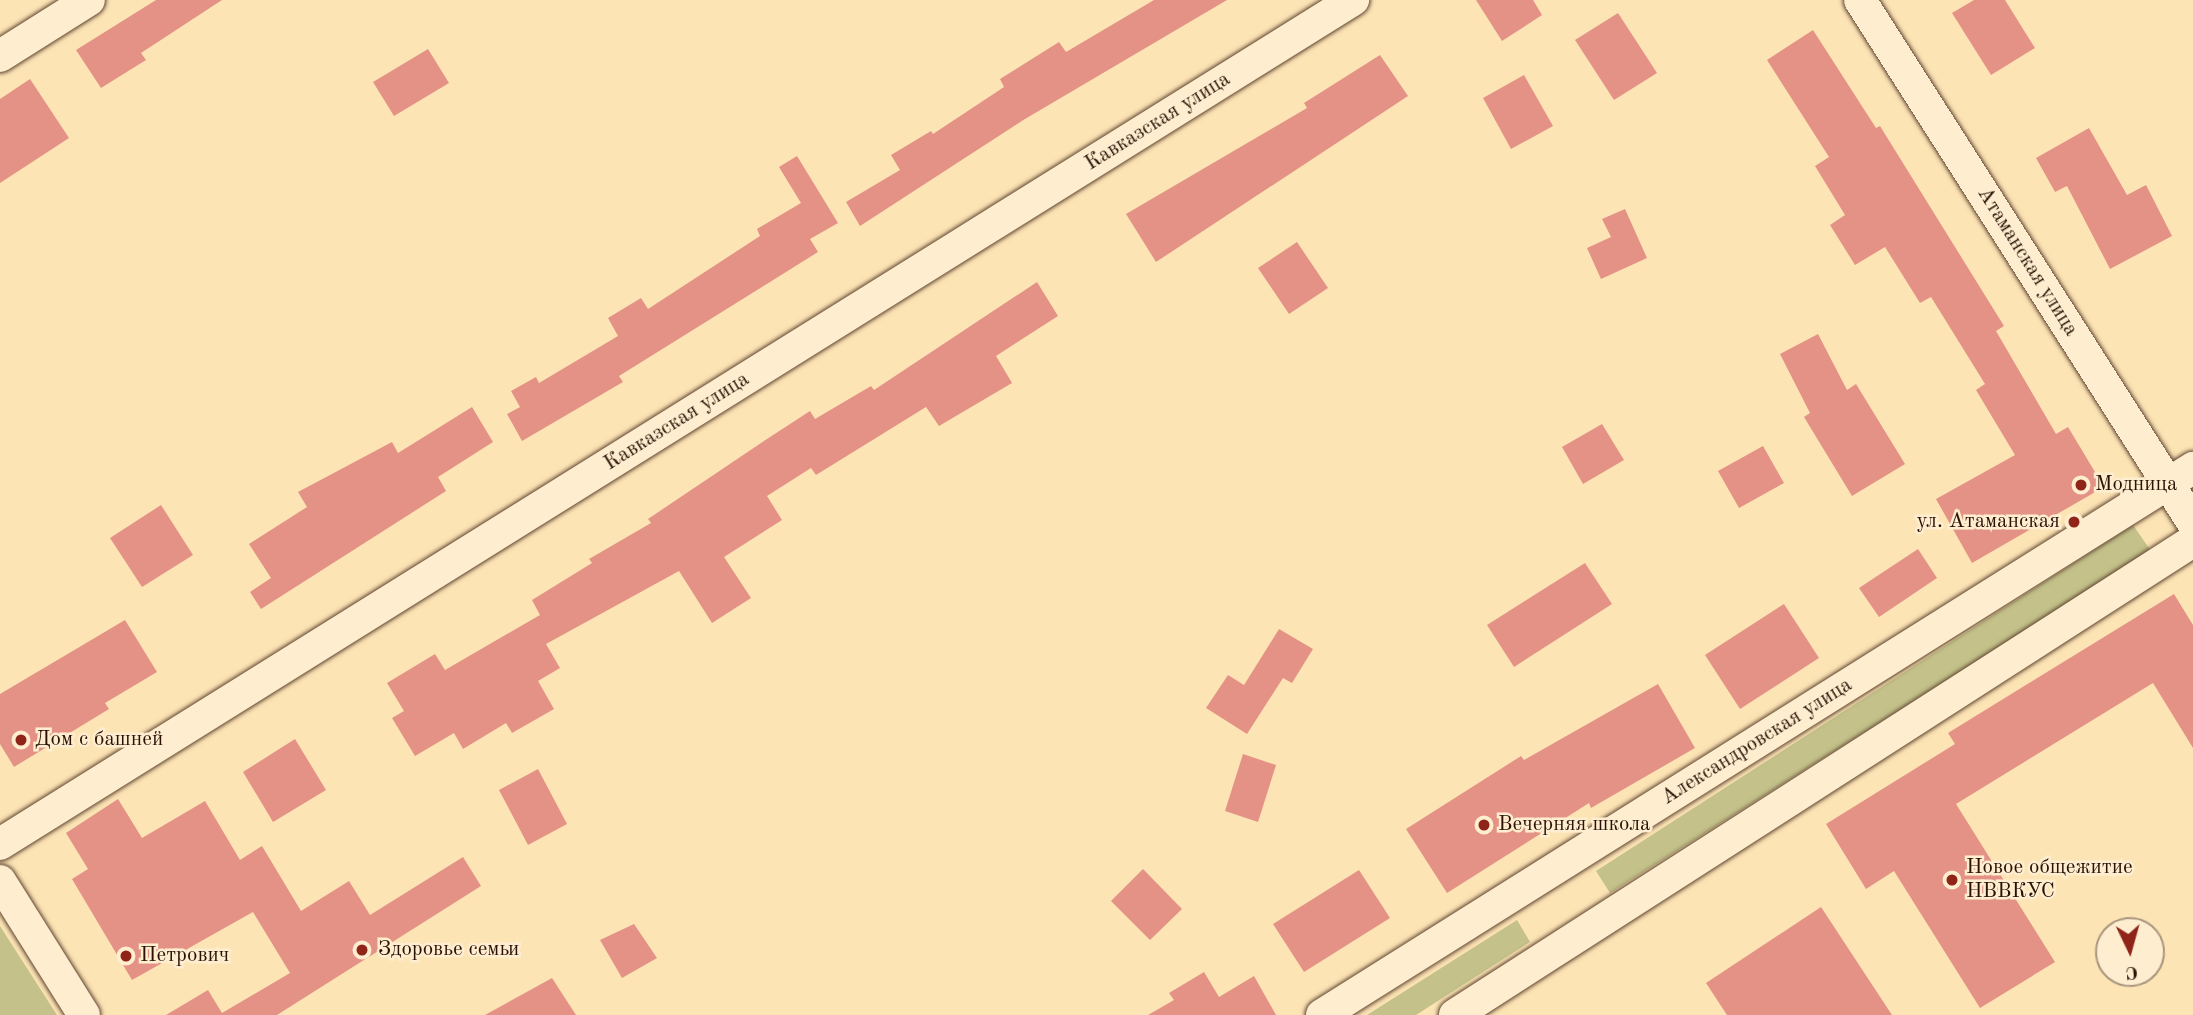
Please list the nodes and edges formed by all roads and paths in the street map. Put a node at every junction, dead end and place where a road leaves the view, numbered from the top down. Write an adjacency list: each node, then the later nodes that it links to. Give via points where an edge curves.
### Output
1 (89, 0): 4 (street)
2 (1353, 0): 8 (street, Кавказская улица)
3 (1860, 0): 5 (street, Атаманская улица)
4 (0, 56)
5 (2180, 476): 6 (street, Атаманская улица); 11 (street, Александровская улица)
6 (2193, 523)
7 (2193, 541): 12 (street)
8 (0, 844)
9 (0, 881): 10 (street)
10 (84, 1015)
11 (1322, 1015)
12 (1455, 1015)

